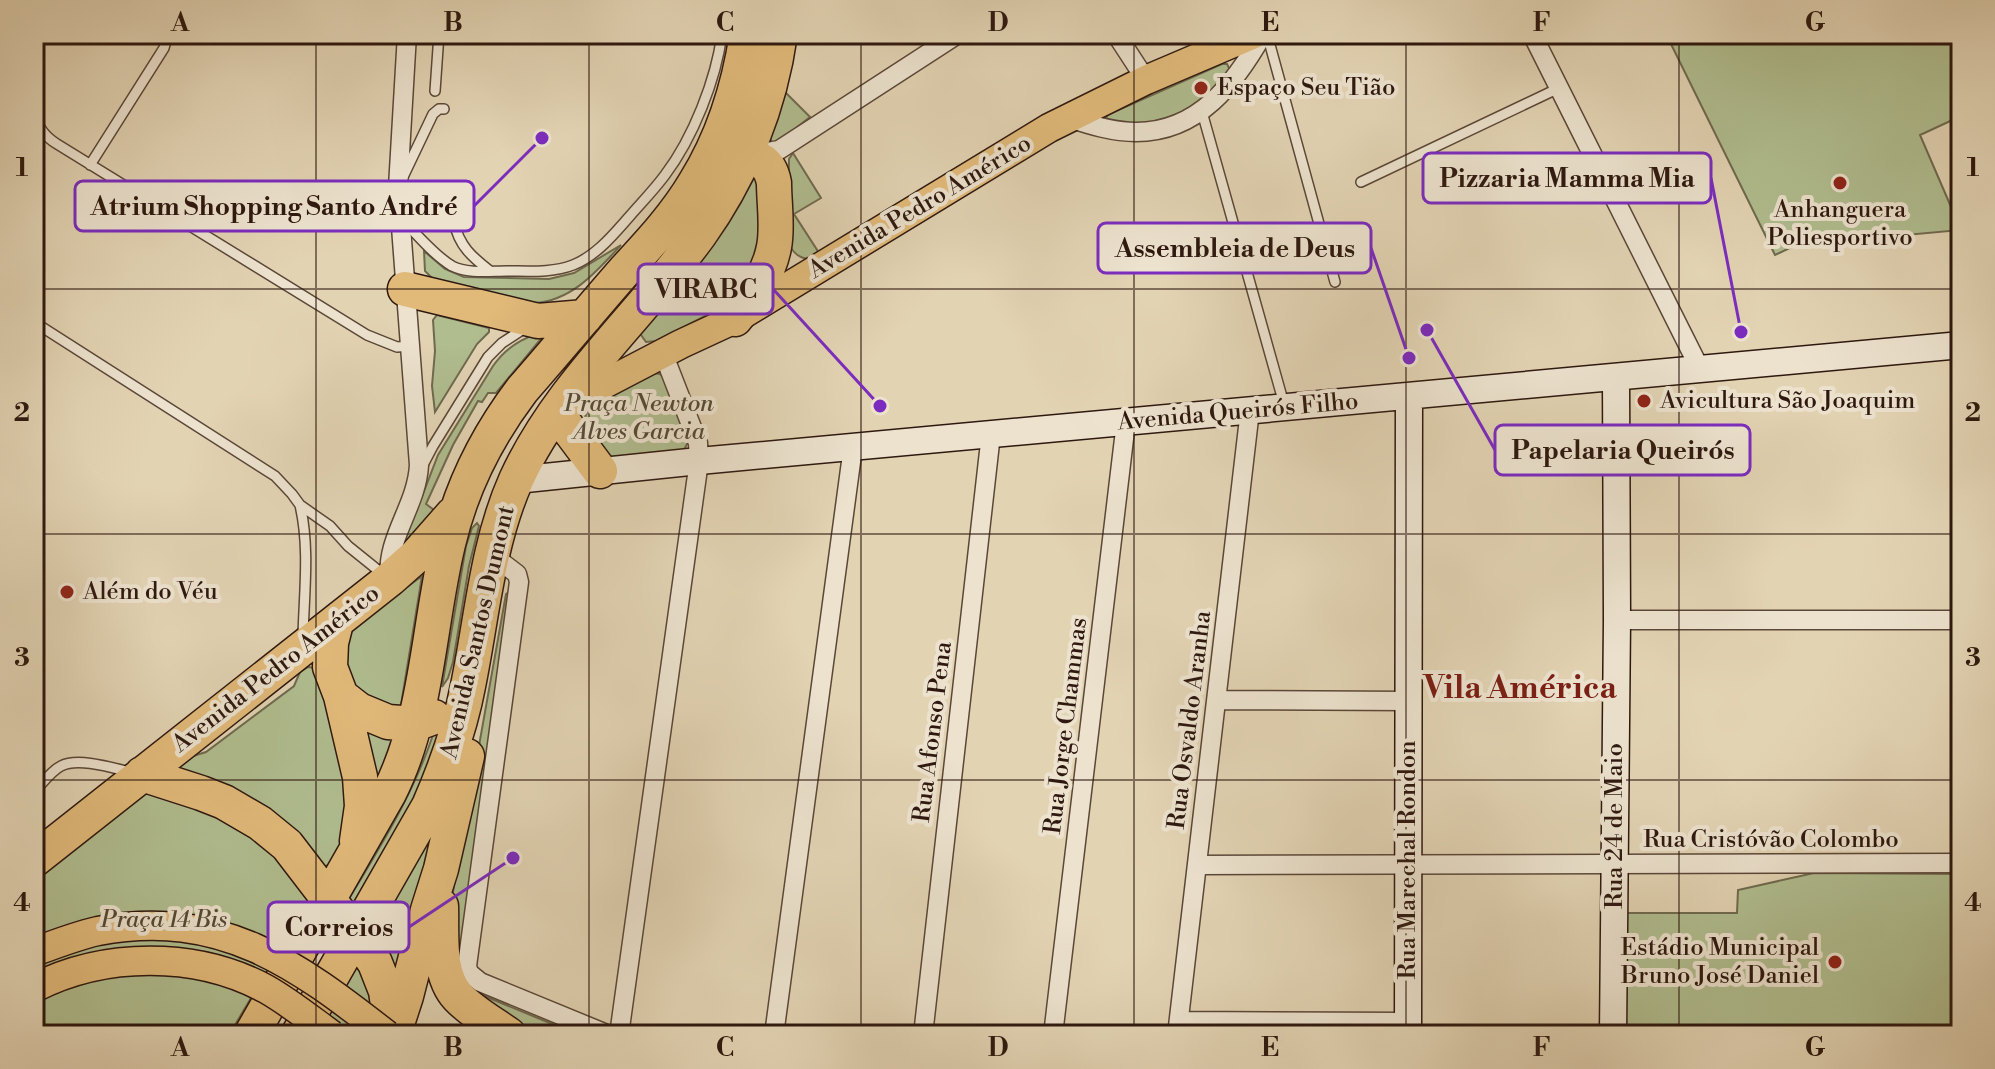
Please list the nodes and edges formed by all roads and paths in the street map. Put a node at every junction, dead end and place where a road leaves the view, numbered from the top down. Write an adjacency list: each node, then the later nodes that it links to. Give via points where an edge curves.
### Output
1 (168, 34): 20 (lane)
2 (407, 34): 22 (street)
3 (722, 34): 27 (lane, via 686,141 665,175 614,234 571,266)
4 (747, 34): 19 (highway)
5 (780, 34): 19 (highway, via 756,130)
6 (958, 34): 19 (street, via 779,150)
7 (1116, 34): 12 (street)
8 (1254, 34): 12 (main road, Avenida Pedro Américo)
9 (1265, 34): 17 (street, via 1237,76); 28 (lane)
10 (1532, 34): 13 (street)
11 (437, 35): 14 (lane)
12 (1146, 80): 18 (main road, Avenida Pedro Américo)
13 (1559, 88): 21 (lane); 37 (street)
14 (435, 91)
15 (444, 109): 22 (lane, via 433,114)
16 (34, 112): 20 (lane, via 47,138)
17 (1202, 112): 18 (street, via 1165,129 1133,133); 40 (lane)
18 (1069, 118): 26 (main road, Avenida Pedro Américo)
19 (728, 154): 25 (highway, via 761,160 772,173); 30 (highway, Avenida Santos Dumont, via 694,185); 41 (highway, Avenida Santos Dumont, via 725,195)
20 (90, 165): 35 (lane, via 367,335 397,347)
21 (1361, 182)
22 (398, 187): 23 (street)
23 (400, 217): 27 (lane, via 448,263); 29 (street)
24 (454, 222): 27 (lane, via 465,250)
25 (775, 244): 26 (main road, via 791,262); 31 (highway, via 756,291)
26 (825, 265): 31 (main road, Avenida Pedro Américo)
27 (490, 271)
28 (1335, 282)
29 (405, 289): 32 (highway); 35 (street)
30 (585, 317): 32 (highway); 51 (highway, Avenida Santos Dumont, via 501,418)
31 (735, 319): 36 (main road, Avenida Pedro Américo)
32 (538, 321): 48 (lane, via 488,357)
33 (34, 322): 50 (lane, via 275,476)
34 (1961, 345): 37 (main road, Avenida Queirós Filho)
35 (411, 346): 48 (street)
36 (663, 353): 41 (main road, Avenida Pedro Américo); 46 (street, via 698,443)
37 (1700, 369): 38 (main road, Avenida Queirós Filho)
38 (1616, 377): 39 (main road, Avenida Queirós Filho); 54 (main road, Rua 24 de Maio)
39 (1409, 396): 40 (main road, Avenida Queirós Filho); 61 (main road, Rua Marechal Rondon)
40 (1285, 407): 42 (main road, Avenida Queirós Filho)
41 (558, 410): 47 (highway); 49 (highway, Avenida Santos Dumont)
42 (1250, 410): 43 (main road, Avenida Queirós Filho); 60 (street, Rua Osvaldo Aranha)
43 (1126, 422): 44 (main road, Avenida Queirós Filho); 87 (street, Rua Jorge Chammas)
44 (991, 434): 45 (main road, Avenida Queirós Filho); 86 (street, Rua Afonso Pena)
45 (853, 447): 46 (main road, Avenida Queirós Filho); 85 (street)
46 (699, 461): 47 (main road, Avenida Queirós Filho); 84 (street)
47 (600, 471): 49 (main road, Avenida Queirós Filho)
48 (419, 476): 53 (street, via 391,553)
49 (516, 480): 51 (highway, Avenida Pedro Américo); 52 (highway, Avenida Santos Dumont)
50 (300, 505): 53 (lane); 57 (lane, via 306,551)
51 (460, 506): 53 (highway, Avenida Pedro Américo); 62 (highway, Avenida Santos Dumont, via 448,542)
52 (492, 555): 58 (highway, Avenida Santos Dumont); 83 (street, via 517,574 519,582 469,973)
53 (390, 579): 56 (highway, Avenida Pedro Américo)
54 (1617, 620): 55 (street); 69 (main road, Rua 24 de Maio)
55 (1961, 620)
56 (336, 623): 57 (highway, Avenida Pedro Américo); 59 (highway, via 330,667)
57 (302, 648): 63 (highway, Avenida Pedro Américo)
58 (468, 689): 62 (highway, via 443,712); 71 (highway, via 471,740); 73 (highway, Avenida Santos Dumont, via 429,806)
59 (341, 696): 62 (highway, via 371,716); 65 (highway, via 361,790)
60 (1217, 700): 61 (street); 70 (street, Rua Osvaldo Aranha)
61 (1409, 701): 68 (main road, Rua Marechal Rondon)
62 (415, 724): 65 (highway, Avenida Santos Dumont, via 397,777)
63 (142, 774): 64 (lane, via 76,762 57,768); 66 (highway, Avenida Pedro Américo); 72 (highway, via 252,817 287,845)
64 (34, 792)
65 (355, 854): 72 (highway, Avenida Santos Dumont)
66 (34, 860)
67 (1961, 863): 69 (street, Rua Cristóvão Colombo)
68 (1408, 864): 69 (street, Rua Cristóvão Colombo); 70 (street, Rua Cristóvão Colombo); 77 (main road, Rua Marechal Rondon)
69 (1615, 864): 88 (main road, Rua 24 de Maio)
70 (1197, 865): 76 (street, Rua Osvaldo Aranha)
71 (441, 869): 81 (highway); 82 (highway, via 442,949 450,984 460,1000)
72 (329, 899): 73 (highway); 78 (highway, Avenida Santos Dumont)
73 (356, 935): 79 (highway, Avenida Santos Dumont); 81 (highway, via 386,991)
74 (34, 952): 81 (main road, bridge, via 123,928 205,931 281,959)
75 (34, 988): 80 (main road, bridge, via 82,970 128,961 175,962 221,971 264,989)
76 (1178, 1028): 77 (street)
77 (1408, 1029)
78 (251, 1035)
79 (298, 1035)
80 (332, 1035)
81 (391, 1035)
82 (509, 1035)
83 (609, 1035)
84 (619, 1035)
85 (774, 1035)
86 (923, 1035)
87 (1053, 1035)
88 (1613, 1035)

